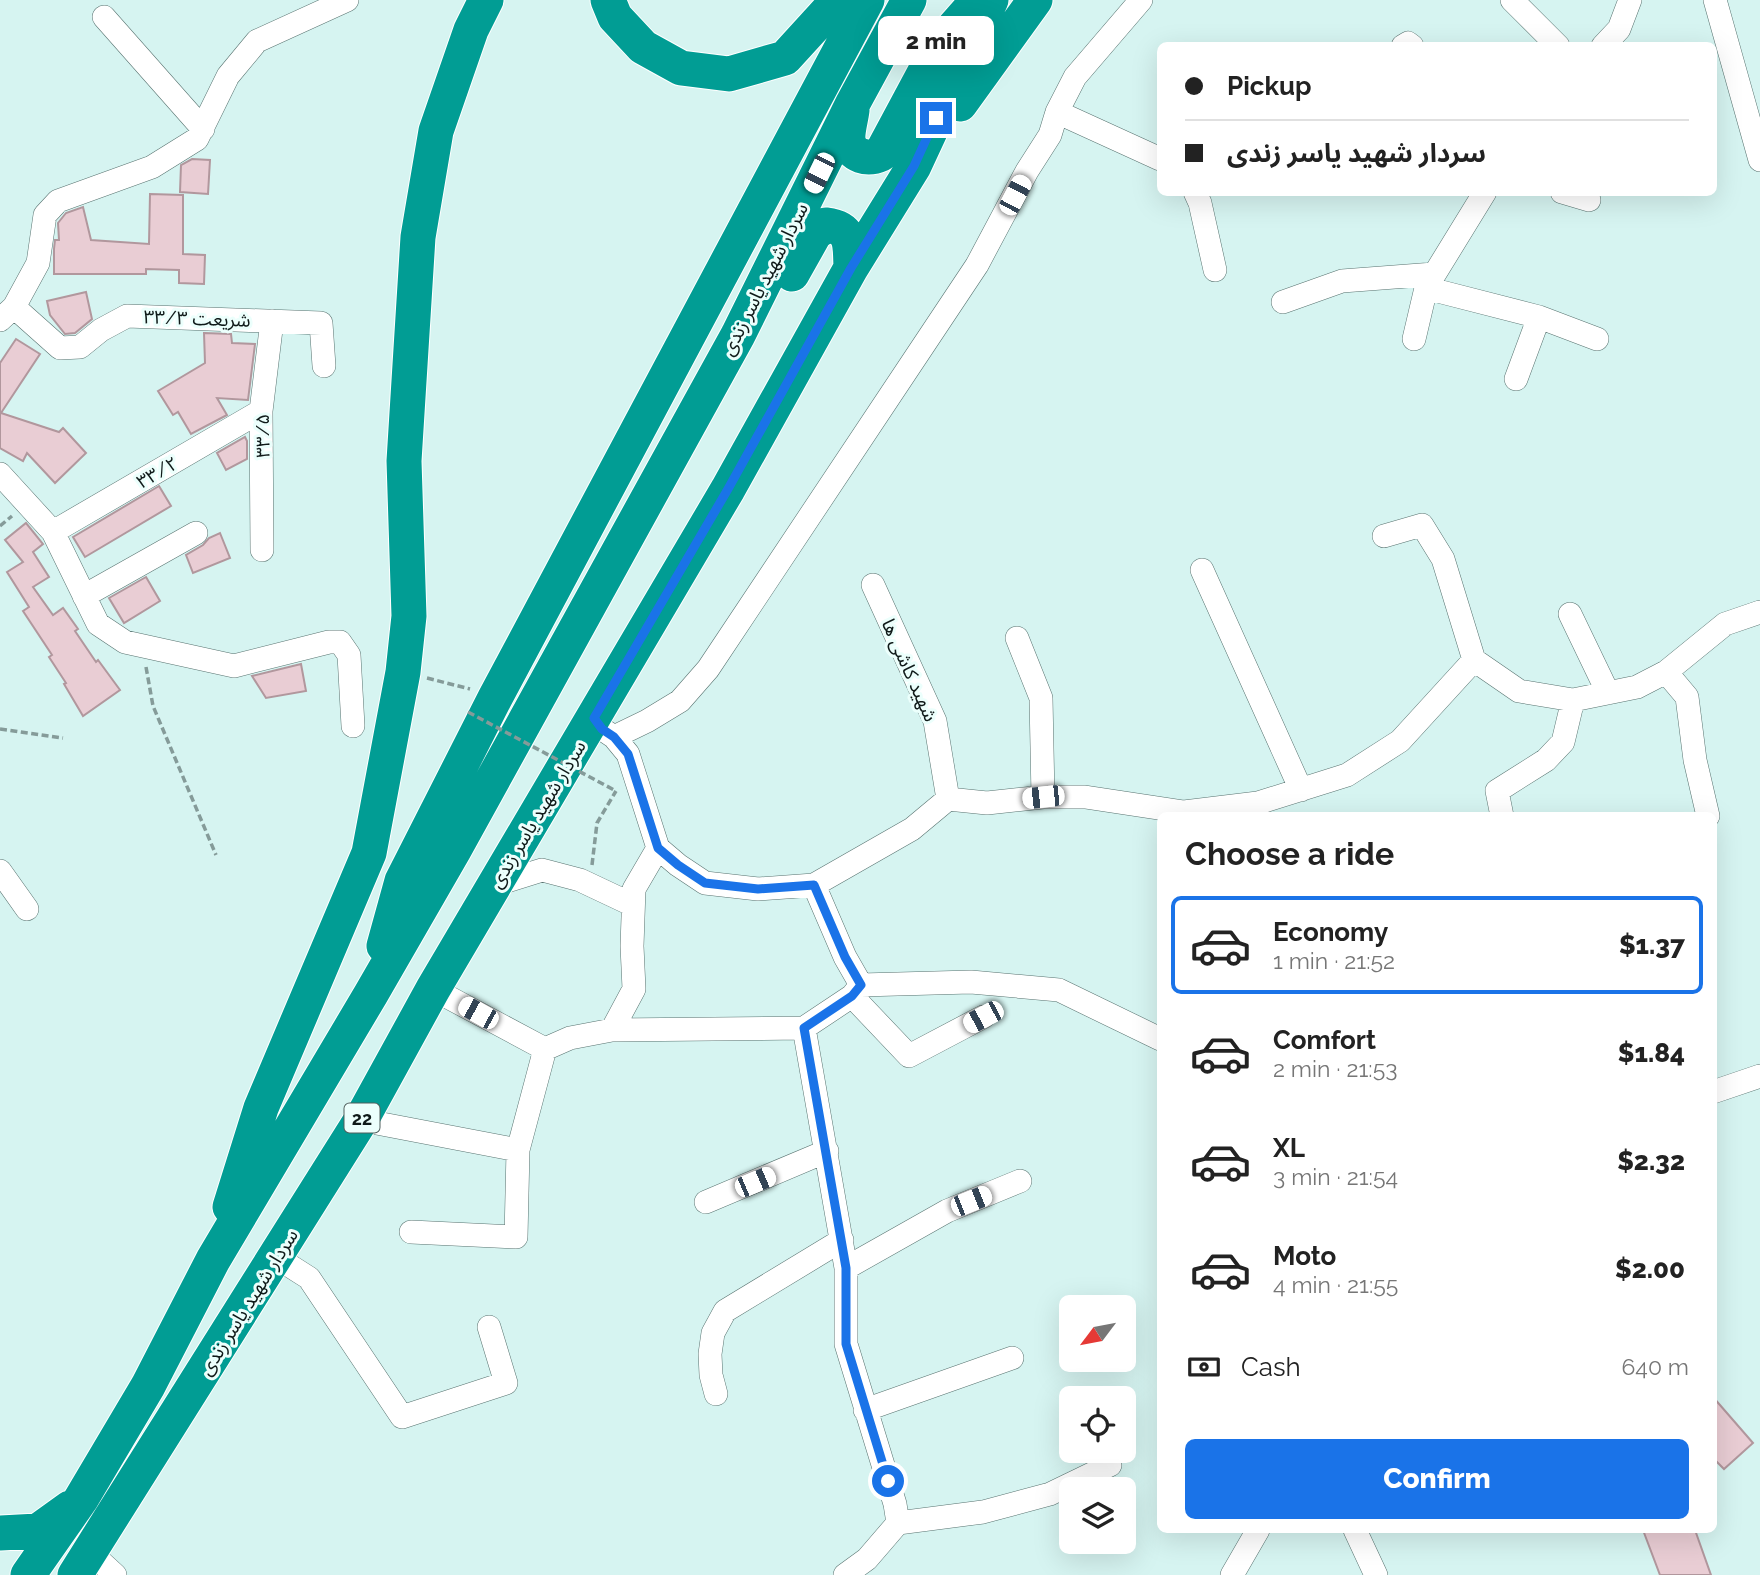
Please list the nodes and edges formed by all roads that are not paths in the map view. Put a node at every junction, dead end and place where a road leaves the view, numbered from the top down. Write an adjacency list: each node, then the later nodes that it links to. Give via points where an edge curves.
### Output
1 (348, 0): 20 (street, via 257,41 228,76)
2 (486, 0): 88 (highway, via 436,131 418,237 404,461 409,616 369,853 261,1108)
3 (608, 0): 4 (highway, via 615,17 643,47 681,68 729,74 785,58)
4 (838, 0)
5 (867, 0): 72 (highway, via 482,705 402,881)
6 (909, 0): 17 (highway, سردار شهید یاسر زندی)
7 (978, 0): 17 (highway, via 941,42 881,154 875,157 857,155 848,139)
8 (991, 0): 23 (highway, سردار شهید یاسر زندی / 22)
9 (1035, 0): 23 (highway)
10 (1141, 0): 18 (street, via 1075,77)
11 (1512, 0): 15 (street)
12 (1630, 0): 16 (street, via 1619,29)
13 (1715, 0): 19 (street)
14 (104, 17): 20 (street)
15 (1554, 42)
16 (1606, 42)
17 (853, 103): 35 (highway, سردار شهید یاسر زندی)
18 (1057, 112): 21 (street); 57 (street, via 1050,135 977,265 708,669 680,701 647,721)
19 (1756, 128): 22 (street)
20 (203, 129): 32 (street, via 197,139 152,167 58,201 45,215 38,262)
21 (1157, 158)
22 (1760, 160)
23 (914, 166): 28 (highway, سردار شهید یاسر زندی / 22)
24 (1197, 196): 29 (street)
25 (1483, 196): 30 (street)
26 (1576, 196): 27 (street)
27 (1589, 200)
28 (851, 268): 35 (highway, via 845,231 826,225 815,233 765,322); 57 (highway, سردار شهید یاسر زندی / 22, via 728,489)
29 (1215, 270)
30 (1430, 281): 31 (street, via 1342,281); 33 (street); 36 (street)
31 (1283, 302)
32 (7, 314): 34 (street, شریعت ۳۳/۳, via 60,348 80,346 127,316)
33 (1539, 317): 37 (street); 39 (street)
34 (272, 321): 38 (street, شریعت ۳۳/۳, via 321,323); 40 (street, ۳۳/۵)
35 (737, 335): 72 (highway, سردار شهید یاسر زندی)
36 (1414, 339)
37 (1597, 339)
38 (324, 366)
39 (1516, 379)
40 (261, 411): 42 (street, ۳۳/۲); 45 (street, ۳۳/۵)
41 (0, 474): 42 (street)
42 (53, 532): 48 (street)
43 (196, 533): 48 (street)
44 (1384, 536): 52 (street, via 1422,525 1443,559)
45 (262, 550)
46 (1202, 570): 58 (street)
47 (873, 585): 60 (street, شهید کاشی ها, via 935,721)
48 (85, 596): 56 (street, via 98,624 125,642 234,666 340,642 349,654)
49 (1760, 612): 53 (street, via 1726,624)
50 (1570, 614): 54 (street)
51 (1017, 638): 59 (street, via 1041,698)
52 (1474, 660): 55 (street, via 1519,691); 58 (street, via 1400,741 1347,775)
53 (1666, 672): 54 (street, via 1637,687); 63 (street, via 1687,697)
54 (1608, 694): 55 (street)
55 (1573, 700): 62 (street, via 1563,742 1546,760 1497,791)
56 (353, 726)
57 (604, 728): 64 (street, via 628,754); 66 (highway, سردار شهید یاسر زندی / 22)
58 (1301, 790): 61 (street)
59 (1043, 797): 60 (street, via 987,803); 61 (street, via 1085,797 1184,812)
60 (948, 799): 67 (street, via 912,829)
61 (1257, 809)
62 (1501, 812)
63 (1707, 812)
64 (658, 848): 67 (street, via 705,883 758,889); 68 (street, via 634,889)
65 (0, 871): 69 (street)
66 (495, 885): 68 (street, via 542,870); 70 (highway, سردار شهید یاسر زندی / 22)
67 (814, 885): 71 (street)
68 (633, 905): 75 (street, via 634,989)
69 (27, 909)
70 (433, 989): 77 (street); 80 (highway, سردار شهید یاسر زندی / 22)
71 (856, 990): 73 (street, via 909,1056); 74 (street); 76 (street, via 971,982 1059,990)
72 (371, 994): 88 (highway, سردار شهید یاسر زندی)
73 (983, 1017)
74 (804, 1028): 75 (street); 82 (street)
75 (612, 1030): 77 (street, via 570,1038)
76 (1157, 1038)
77 (545, 1049): 81 (street)
78 (1760, 1076): 79 (street)
79 (1717, 1090)
80 (361, 1121): 81 (street); 87 (highway, سردار شهید یاسر زندی / 22)
81 (518, 1150): 85 (street, via 516,1237)
82 (827, 1151): 84 (street); 86 (street)
83 (1020, 1181): 89 (street, via 947,1211)
84 (706, 1202)
85 (411, 1232)
86 (842, 1240): 89 (street); 92 (street, via 725,1311 713,1333 710,1354)
87 (276, 1257): 90 (street, via 309,1278 402,1417 506,1383); 100 (highway, سردار شهید یاسر زندی / 22)
88 (213, 1260): 95 (highway, سردار شهید یاسر زندی, via 148,1386)
89 (846, 1268): 93 (street, via 846,1344)
90 (489, 1327)
91 (1012, 1358): 93 (street)
92 (716, 1394)
93 (865, 1410): 96 (street)
94 (1110, 1465): 96 (street, via 1050,1494 983,1512)
95 (81, 1499): 97 (highway, via 38,1531); 101 (highway, سردار شهید یاسر زندی)
96 (898, 1523): 102 (street, via 867,1559)
97 (0, 1533)
98 (1257, 1533): 103 (street)
99 (1356, 1533): 104 (street)
100 (93, 1567)
101 (29, 1575)
102 (845, 1575)
103 (1232, 1575)
104 (1376, 1575)

